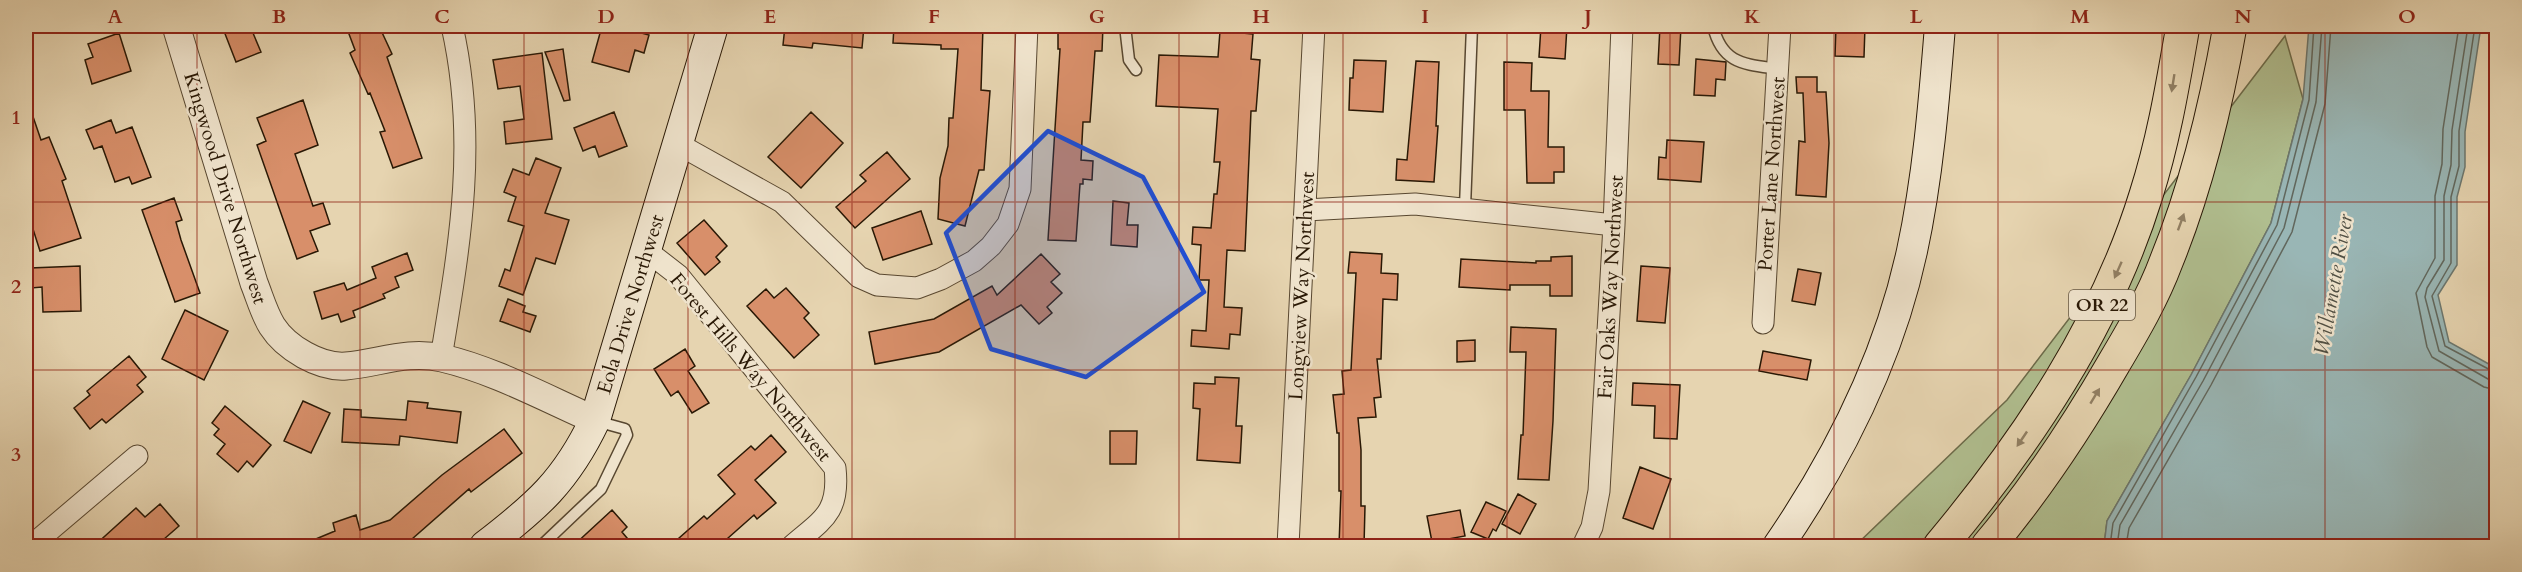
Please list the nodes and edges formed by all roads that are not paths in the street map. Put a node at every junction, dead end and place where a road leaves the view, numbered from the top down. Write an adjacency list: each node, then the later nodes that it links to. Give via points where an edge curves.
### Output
1 (176, 26): 22 (street, Kingwood Drive Northwest, via 254,283 273,327 293,347 331,364 345,366 404,356)
2 (452, 26): 22 (street, via 464,106 466,171 461,242)
3 (713, 26): 16 (main road, Eola Drive Northwest)
4 (1027, 26): 16 (street, via 1020,189 1008,224 974,261 917,288 877,285 859,277 782,202)
5 (1125, 26): 15 (lane, via 1129,60)
6 (1314, 26): 18 (street, Longview Way Northwest)
7 (1472, 26): 17 (lane)
8 (1622, 26): 19 (street, Fair Oaks Way Northwest)
9 (1713, 26): 14 (lane, via 1716,41 1740,63)
10 (1780, 26): 14 (street, Porter Lane Northwest)
11 (1940, 26): 31 (main road, via 1922,195 1912,252 1894,317 1841,444)
12 (2183, 26): 32 (highway, OR 22, one-way to 32, via 2169,110 2146,195 2121,264 2052,394)
13 (2230, 26): 33 (highway, OR 22, one-way to 13, via 2067,440 2128,339 2166,264 2202,157)
14 (1778, 69): 21 (street, Porter Lane Northwest)
15 (1136, 70)
16 (678, 144): 20 (main road, Eola Drive Northwest)
17 (1465, 207): 18 (street, via 1382,204); 19 (street)
18 (1305, 210): 29 (street, Longview Way Northwest)
19 (1614, 225): 30 (street, Fair Oaks Way Northwest, via 1599,491 1592,527)
20 (646, 251): 23 (main road, Eola Drive Northwest); 28 (street, Forest Hills Way Northwest, via 678,275 835,468 837,490 828,514)
21 (1763, 323)
22 (441, 358): 23 (street, Kingwood Drive Northwest, via 495,376)
23 (595, 420): 25 (main road, Eola Drive Northwest, via 569,469); 27 (lane, via 625,429 627,435 601,489)
24 (137, 456): 26 (street)
25 (498, 540)
26 (31, 546)
27 (541, 546)
28 (792, 546)
29 (1288, 546)
30 (1582, 546)
31 (1778, 546)
32 (1940, 546)
33 (1988, 546)

